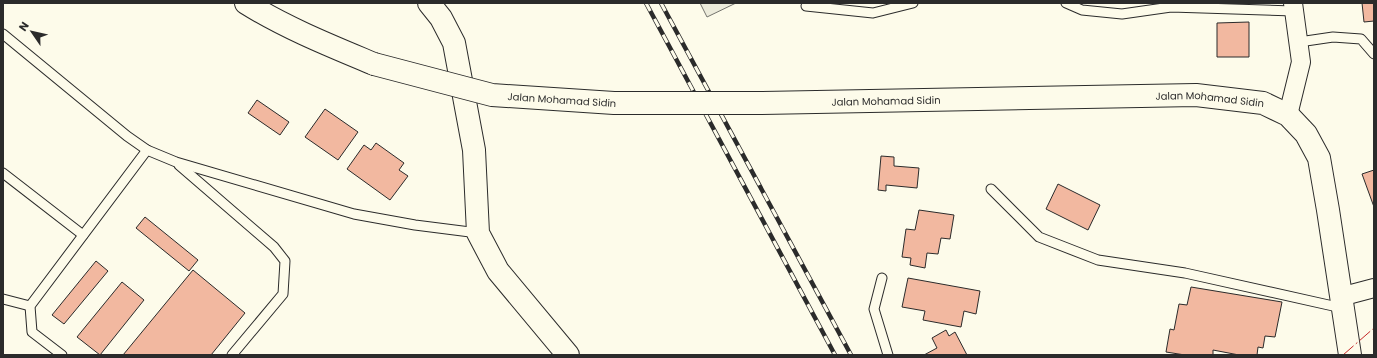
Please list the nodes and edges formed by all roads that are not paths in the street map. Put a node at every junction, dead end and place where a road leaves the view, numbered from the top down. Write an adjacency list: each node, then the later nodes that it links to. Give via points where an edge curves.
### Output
1 (246, 3): 10 (main road, Jalan Mohamad Sidin, bridge, via 320,41 374,64 492,96 614,104 1196,95 1263,103)
2 (429, 3): 15 (main road, via 441,18 454,43 474,150)
3 (913, 3): 5 (lane, via 873,13)
4 (1066, 3): 6 (lane, via 1082,10 1122,14 1171,7)
5 (806, 6)
6 (1293, 7): 8 (street)
7 (3, 34): 11 (lane)
8 (1299, 42): 9 (lane, via 1333,37 1361,39); 10 (street, via 1301,62)
9 (1374, 54)
10 (1288, 115): 20 (main road, Jalan Mohamad Sidin, via 1306,134 1319,158)
11 (147, 150): 12 (lane); 16 (lane)
12 (176, 162): 15 (lane, via 354,214); 23 (lane, via 274,247 285,261 283,294)
13 (3, 173): 16 (lane)
14 (991, 189): 20 (lane, via 1039,237 1098,260 1185,273)
15 (478, 233): 24 (main road, via 498,271)
16 (84, 235): 21 (lane)
17 (882, 278): 25 (lane, via 874,309)
18 (1374, 288): 20 (street)
19 (3, 299): 21 (lane)
20 (1341, 302): 26 (main road, Jalan Mohamad Sidin)
21 (30, 306): 22 (lane, via 32,332)
22 (62, 355)
23 (232, 355)
24 (568, 355)
25 (888, 355)
26 (1350, 355)

